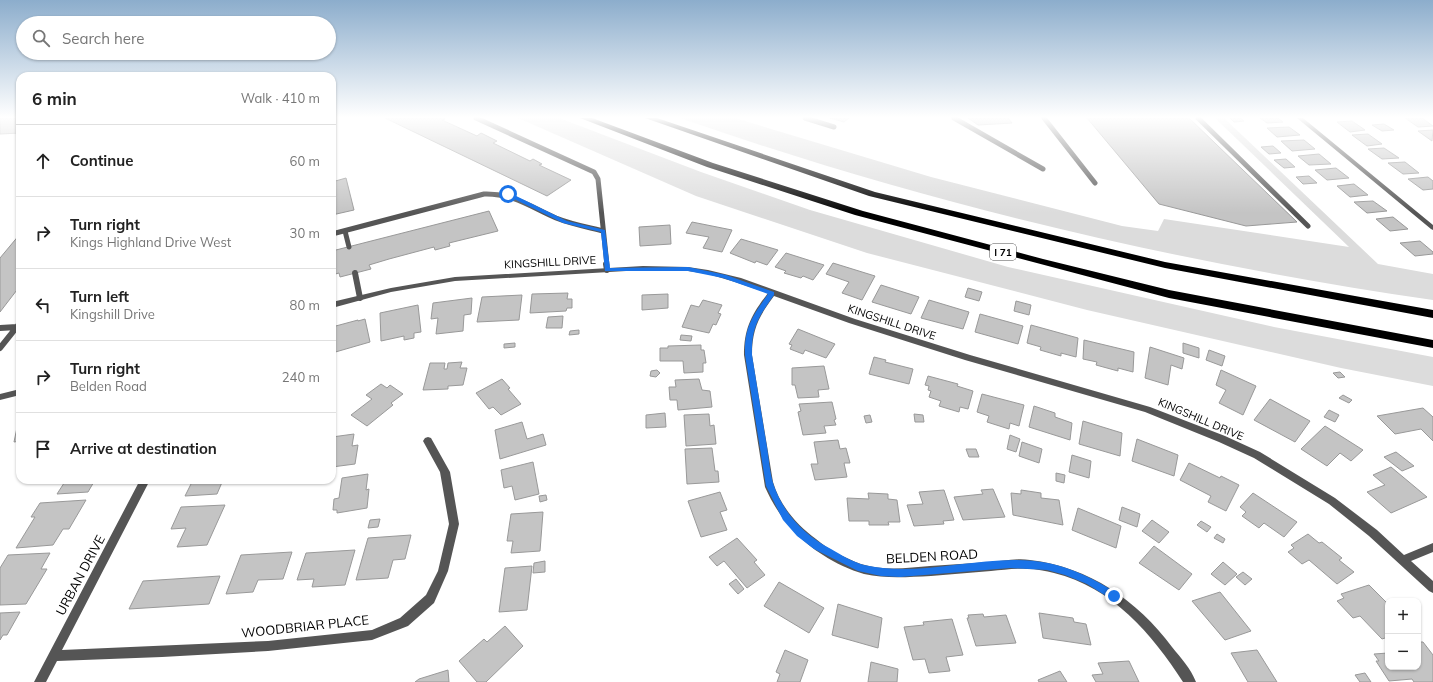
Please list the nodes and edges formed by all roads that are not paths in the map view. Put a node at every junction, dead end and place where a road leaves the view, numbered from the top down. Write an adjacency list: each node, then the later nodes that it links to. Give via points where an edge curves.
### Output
1 (546, 150): 13 (lane, via 594,172 598,179)
2 (669, 150): 25 (highway, I 71, via 859,213 1043,262 1169,294)
3 (742, 150): 21 (highway, I 71, via 872,194 1049,238 1165,265)
4 (1010, 150): 8 (lane)
5 (1069, 150): 9 (lane)
6 (1230, 150): 10 (lane)
7 (1338, 150): 11 (street)
8 (1043, 169)
9 (1095, 183)
10 (1308, 226)
11 (1433, 228)
12 (345, 231): 13 (lane, via 497,192 508,194 565,222); 14 (lane); 15 (lane)
13 (603, 231): 16 (lane)
14 (336, 233)
15 (349, 247)
16 (607, 270): 18 (street, KINGSHILL DRIVE, via 688,269 724,276); 19 (street, KINGSHILL DRIVE, via 455,279)
17 (355, 273): 19 (lane)
18 (772, 293): 32 (street, KINGSHILL DRIVE, via 961,356 1147,409 1183,422 1257,455 1297,479 1332,501); 36 (street, BELDEN ROAD, via 759,309 750,327 748,355 770,486 786,517 800,534 837,558 861,568 881,572 900,573 1022,564 1066,571 1090,581 1138,614 1170,650)
19 (360, 298): 20 (street, KINGSHILL DRIVE)
20 (336, 304)
21 (1433, 314)
22 (16, 325): 23 (lane)
23 (0, 328)
24 (16, 328): 26 (lane)
25 (1433, 344)
26 (0, 348)
27 (16, 393): 28 (street)
28 (0, 397)
29 (428, 441): 34 (street, WOODBRIAR PLACE, via 445,472 454,524 444,571 430,599 404,622 372,635 275,645)
30 (143, 484): 34 (street, URBAN DRIVE)
31 (1433, 547): 32 (street)
32 (1403, 560): 33 (street, KINGSHILL DRIVE)
33 (1433, 588)
34 (54, 656): 35 (street, URBAN DRIVE)
35 (40, 682)
36 (1190, 682)

